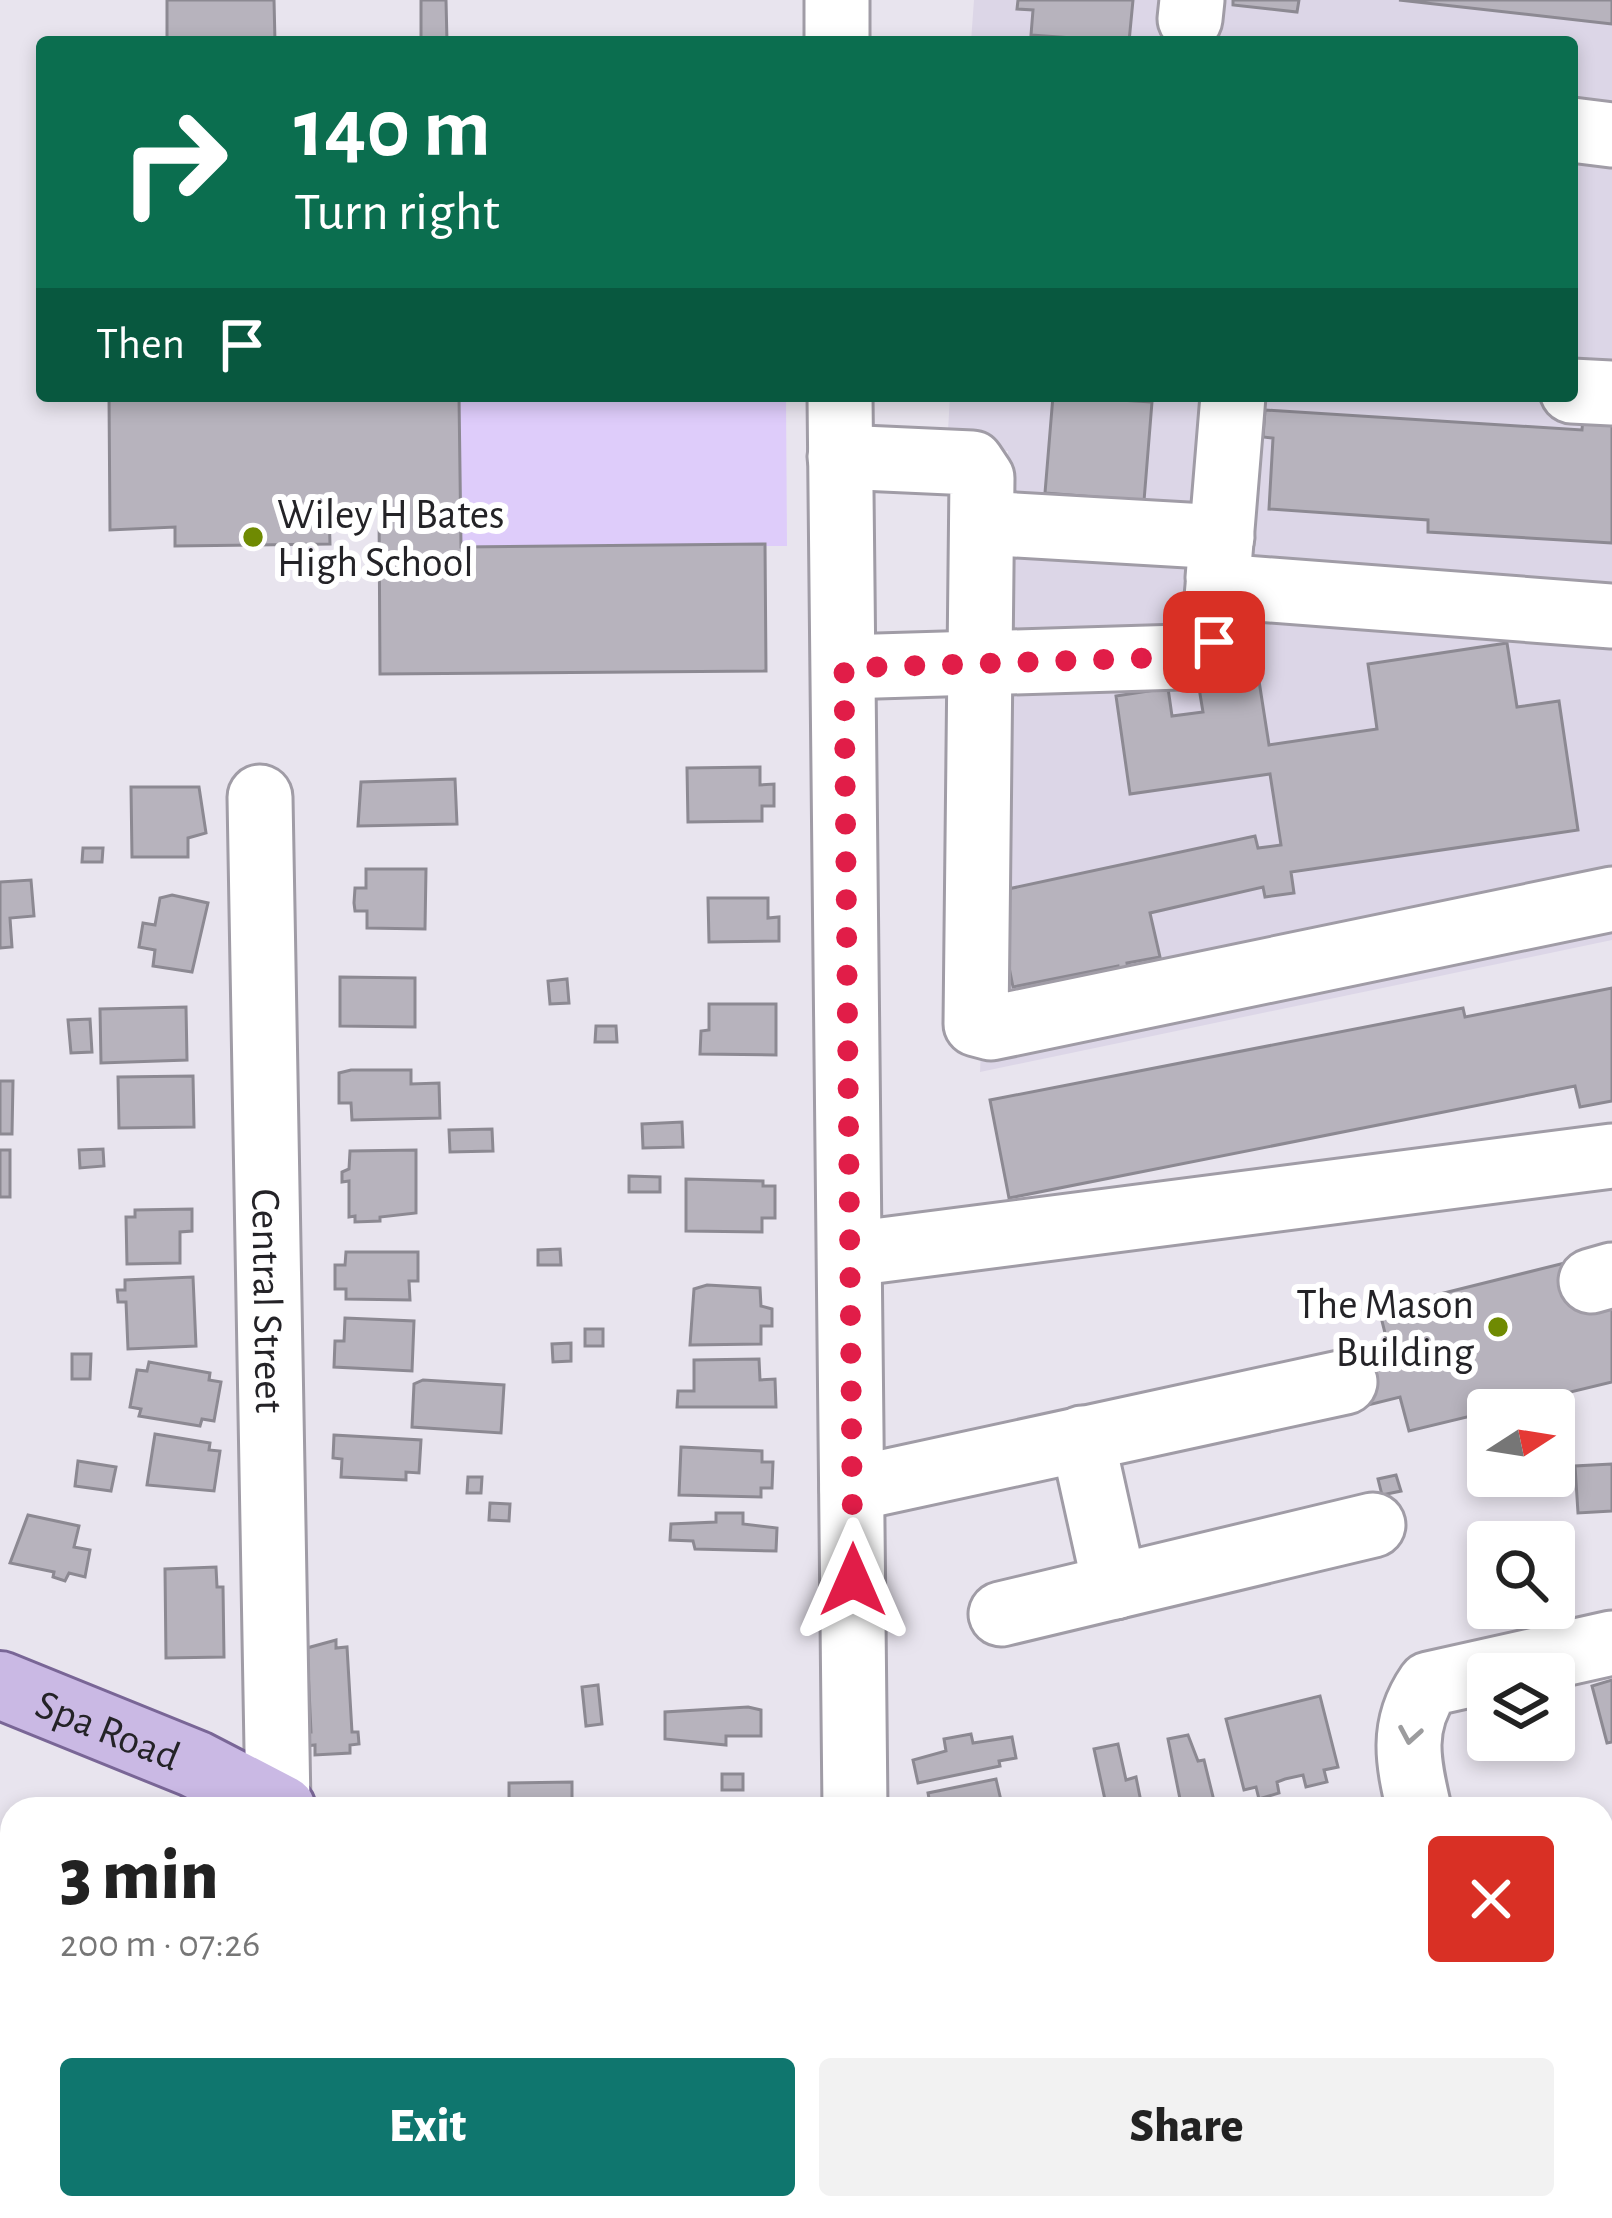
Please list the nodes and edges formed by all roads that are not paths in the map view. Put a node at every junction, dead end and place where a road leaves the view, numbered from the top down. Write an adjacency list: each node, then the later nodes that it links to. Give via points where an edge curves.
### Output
1 (837, 0): 2 (street)
2 (837, 36)
3 (1578, 131): 4 (street)
4 (1612, 135)
5 (1578, 391): 6 (street)
6 (1612, 393)
7 (840, 402): 9 (street)
8 (1233, 402): 11 (street)
9 (841, 457): 10 (street, via 972,463 982,478); 14 (street)
10 (982, 523): 11 (street); 13 (street)
11 (1220, 562): 12 (street); 13 (street, via 1214,642 1181,657)
12 (1612, 616)
13 (979, 662): 14 (street); 16 (street, via 976,1024 991,1028)
14 (844, 668): 18 (street)
15 (260, 797): 28 (street, Central Street)
16 (1612, 898)
17 (1612, 1156): 18 (street)
18 (850, 1254): 21 (street)
19 (1345, 1382): 20 (street)
20 (1082, 1438): 21 (street); 23 (street)
21 (853, 1489): 29 (street)
22 (1373, 1525): 23 (street)
23 (1115, 1587): 24 (street)
24 (1000, 1614)
25 (1612, 1643): 30 (street, one-way to 30, via 1429,1684 1405,1748)
26 (0, 1685): 27 (main road, Spa Road)
27 (261, 1797)
28 (280, 1797)
29 (855, 1797)
30 (1416, 1797)

